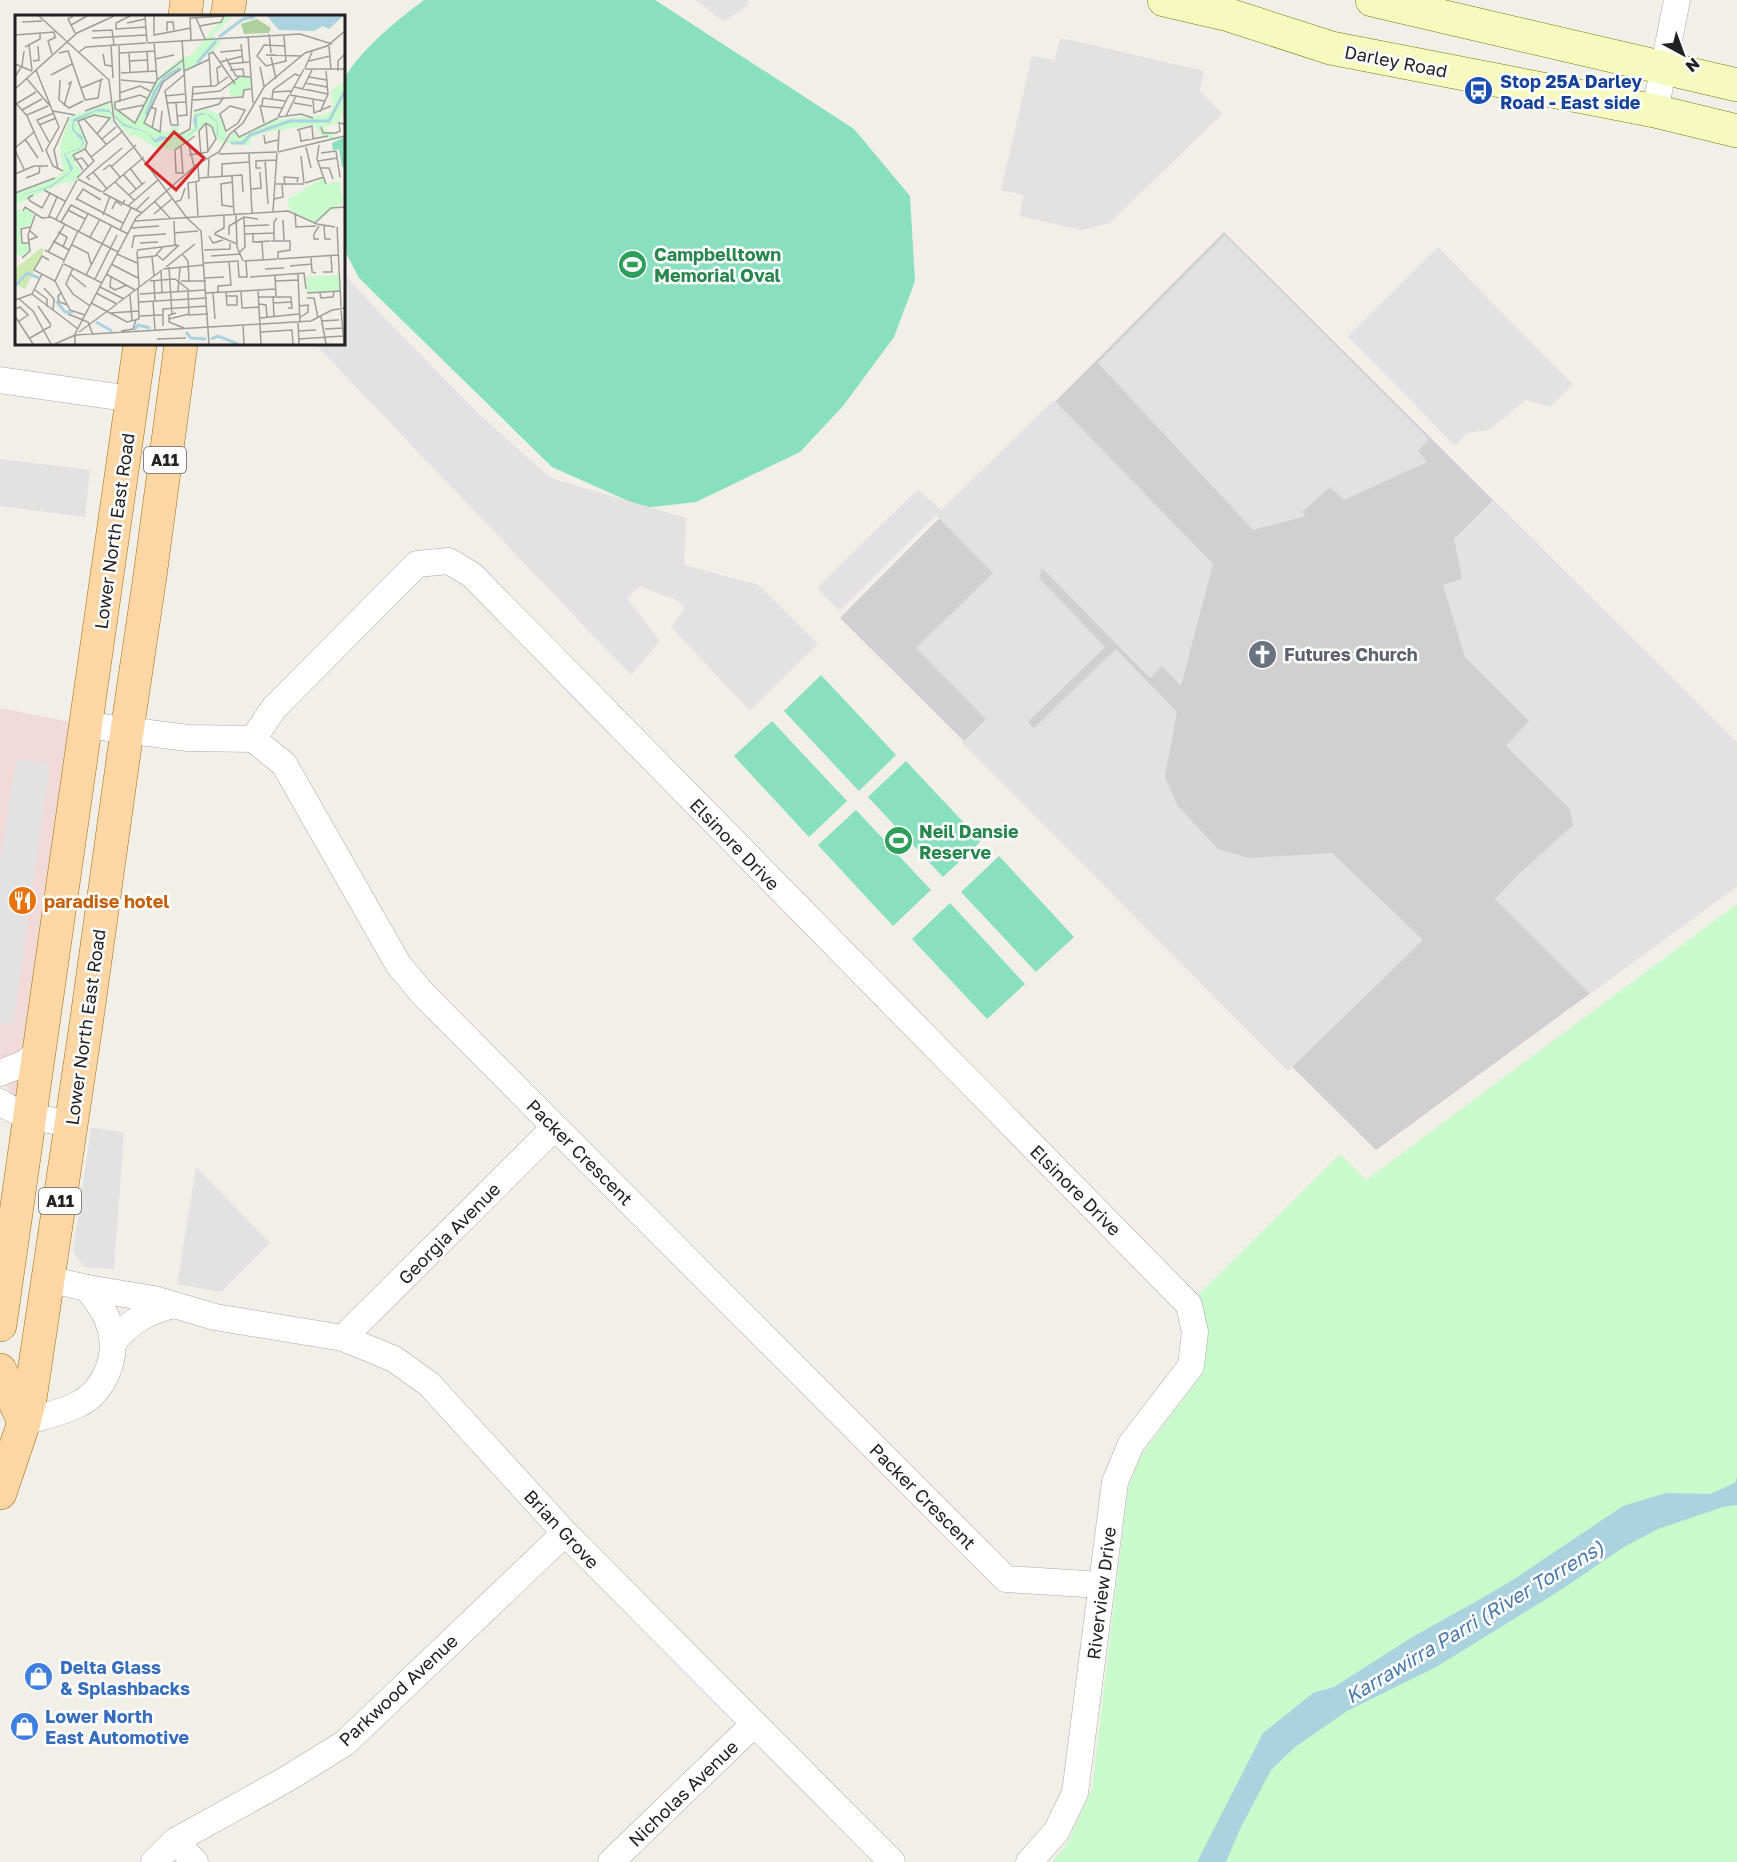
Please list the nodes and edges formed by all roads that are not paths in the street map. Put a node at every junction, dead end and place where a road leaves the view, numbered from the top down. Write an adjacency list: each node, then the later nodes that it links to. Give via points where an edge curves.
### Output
1 (187, 0): 6 (main road)
2 (230, 0): 7 (main road)
3 (1164, 0): 10 (main road, Darley Road, via 1229,15 1331,48)
4 (1372, 0): 8 (main road)
5 (1677, 0): 8 (street)
6 (185, 15)
7 (227, 15)
8 (1665, 68): 9 (main road); 10 (street)
9 (1737, 85)
10 (1655, 111): 11 (main road, Darley Road)
11 (1737, 131)
12 (140, 345): 15 (main road, Lower North East Road / A11)
13 (181, 345): 17 (main road, Lower North East Road / A11)
14 (0, 380): 15 (street)
15 (132, 399): 16 (main road, Lower North East Road / A11)
16 (86, 724): 17 (street); 19 (main road, Lower North East Road / A11)
17 (127, 731): 18 (street, via 188,738); 23 (main road, Lower North East Road / A11)
18 (253, 739): 24 (street, Packer Crescent, via 284,764 398,964); 29 (street, Elsinore Drive, via 274,708 417,564 449,561 472,575 1189,1305)
19 (40, 1050): 20 (street, via 25,1063); 22 (main road, Lower North East Road / A11)
20 (0, 1073)
21 (0, 1102): 22 (street)
22 (29, 1117): 23 (street); 28 (main road, Lower North East Road / A11)
23 (72, 1123): 25 (main road, Lower North East Road / A11)
24 (555, 1127): 30 (street, Georgia Avenue); 36 (street, Packer Crescent, via 1006,1579)
25 (48, 1279): 26 (street, Brian Grove); 33 (main road, Lower North East Road / A11)
26 (87, 1288): 27 (street, Brian Grove); 31 (street, via 104,1311)
27 (173, 1305): 30 (street, Brian Grove, via 215,1317); 31 (street, via 136,1319)
28 (0, 1324)
29 (1196, 1332): 36 (street, Riverview Drive, via 1191,1366 1131,1444 1114,1482)
30 (343, 1338): 35 (street, Brian Grove, via 394,1359 429,1384)
31 (113, 1341): 33 (street, via 110,1367 89,1397 64,1411)
32 (0, 1370): 33 (main road)
33 (24, 1422): 34 (main road, Lower North East Road / A11)
34 (0, 1493)
35 (565, 1533): 37 (street, Brian Grove); 38 (street, Parkwood Avenue, via 345,1743)
36 (1102, 1585): 43 (street, Riverview Drive, via 1075,1793 1056,1832)
37 (754, 1724): 41 (street, Nicholas Avenue); 42 (street, Brian Grove)
38 (174, 1841): 39 (street, Parkwood Avenue); 40 (street)
39 (154, 1862)
40 (195, 1862)
41 (611, 1862)
42 (892, 1862)
43 (1029, 1862)

